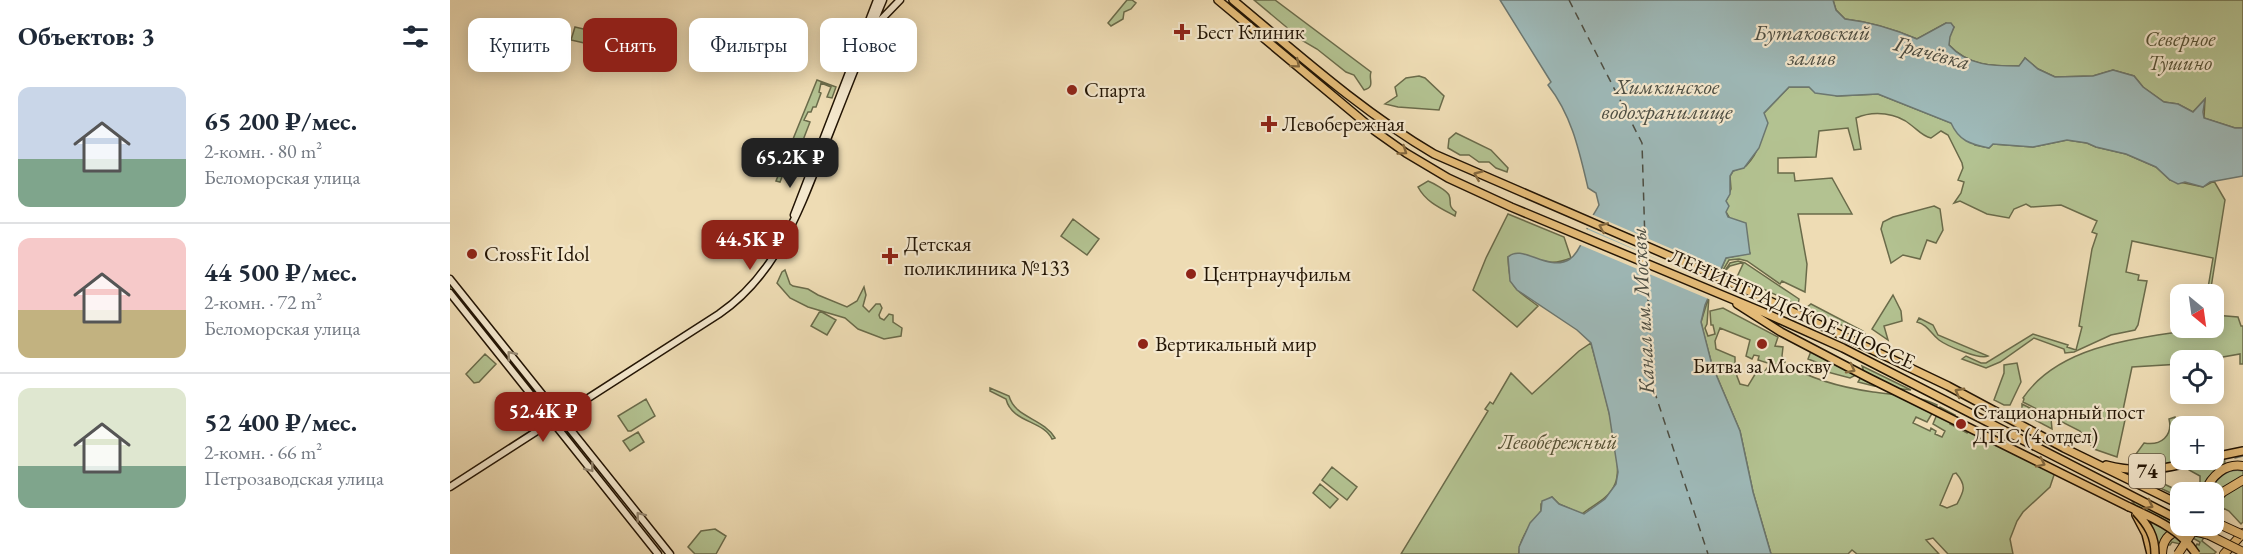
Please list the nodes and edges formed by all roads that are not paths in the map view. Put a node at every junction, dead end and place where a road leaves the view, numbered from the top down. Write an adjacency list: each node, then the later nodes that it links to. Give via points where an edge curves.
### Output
1 (877, 0): 9 (main road)
2 (883, 0): 6 (main road)
3 (900, 0): 7 (main road)
4 (1218, 0): 12 (main road, ЛЕНИНГРАДСКОЕ ШОССЕ, one-way to 12, via 1368,125 1448,178)
5 (1233, 0): 17 (main road, ЛЕНИНГРАДСКОЕ ШОССЕ, one-way to 5, via 1933,378 1734,284 1449,162 1407,138 1361,104)
6 (876, 18)
7 (883, 18)
8 (854, 72): 9 (main road)
9 (792, 224): 13 (main road, via 770,265 738,300)
10 (450, 279): 13 (main road, one-way to 10)
11 (450, 292): 14 (main road)
12 (1727, 298): 23 (main road, ЛЕНИНГРАДСКОЕ ШОССЕ, via 1843,348); 26 (main road, one-way to 26, via 1781,332 1867,377)
13 (561, 416): 14 (main road); 36 (main road, one-way to 13)
14 (553, 422): 22 (main road); 35 (main road, one-way to 35)
15 (2243, 451): 16 (main road)
16 (2224, 456)
17 (2088, 459): 18 (main road, 74, via 2123,470); 25 (main road, ЛЕНИНГРАДСКОЕ ШОССЕ)
18 (2170, 466)
19 (2243, 466): 21 (highway, via 2223,469)
20 (2243, 480): 24 (highway)
21 (2210, 482)
22 (450, 487)
23 (2117, 489): 27 (main road, ЛЕНИНГРАДСКОЕ ШОССЕ, one-way to 27); 37 (main road, via 2143,527)
24 (2224, 491)
25 (2170, 500)
26 (2129, 507): 37 (main road, bridge, via 2149,528); 40 (main road, bridge, via 2175,531)
27 (2170, 516)
28 (2224, 525): 29 (highway, bridge)
29 (2243, 534): 33 (highway)
30 (2172, 536): 38 (highway, via 2165,541)
31 (2190, 536): 39 (highway, bridge)
32 (2211, 536): 34 (highway, bridge)
33 (2225, 552)
34 (2243, 552)
35 (658, 554)
36 (670, 554)
37 (2153, 554)
38 (2162, 554)
39 (2178, 554)
40 (2196, 554)

